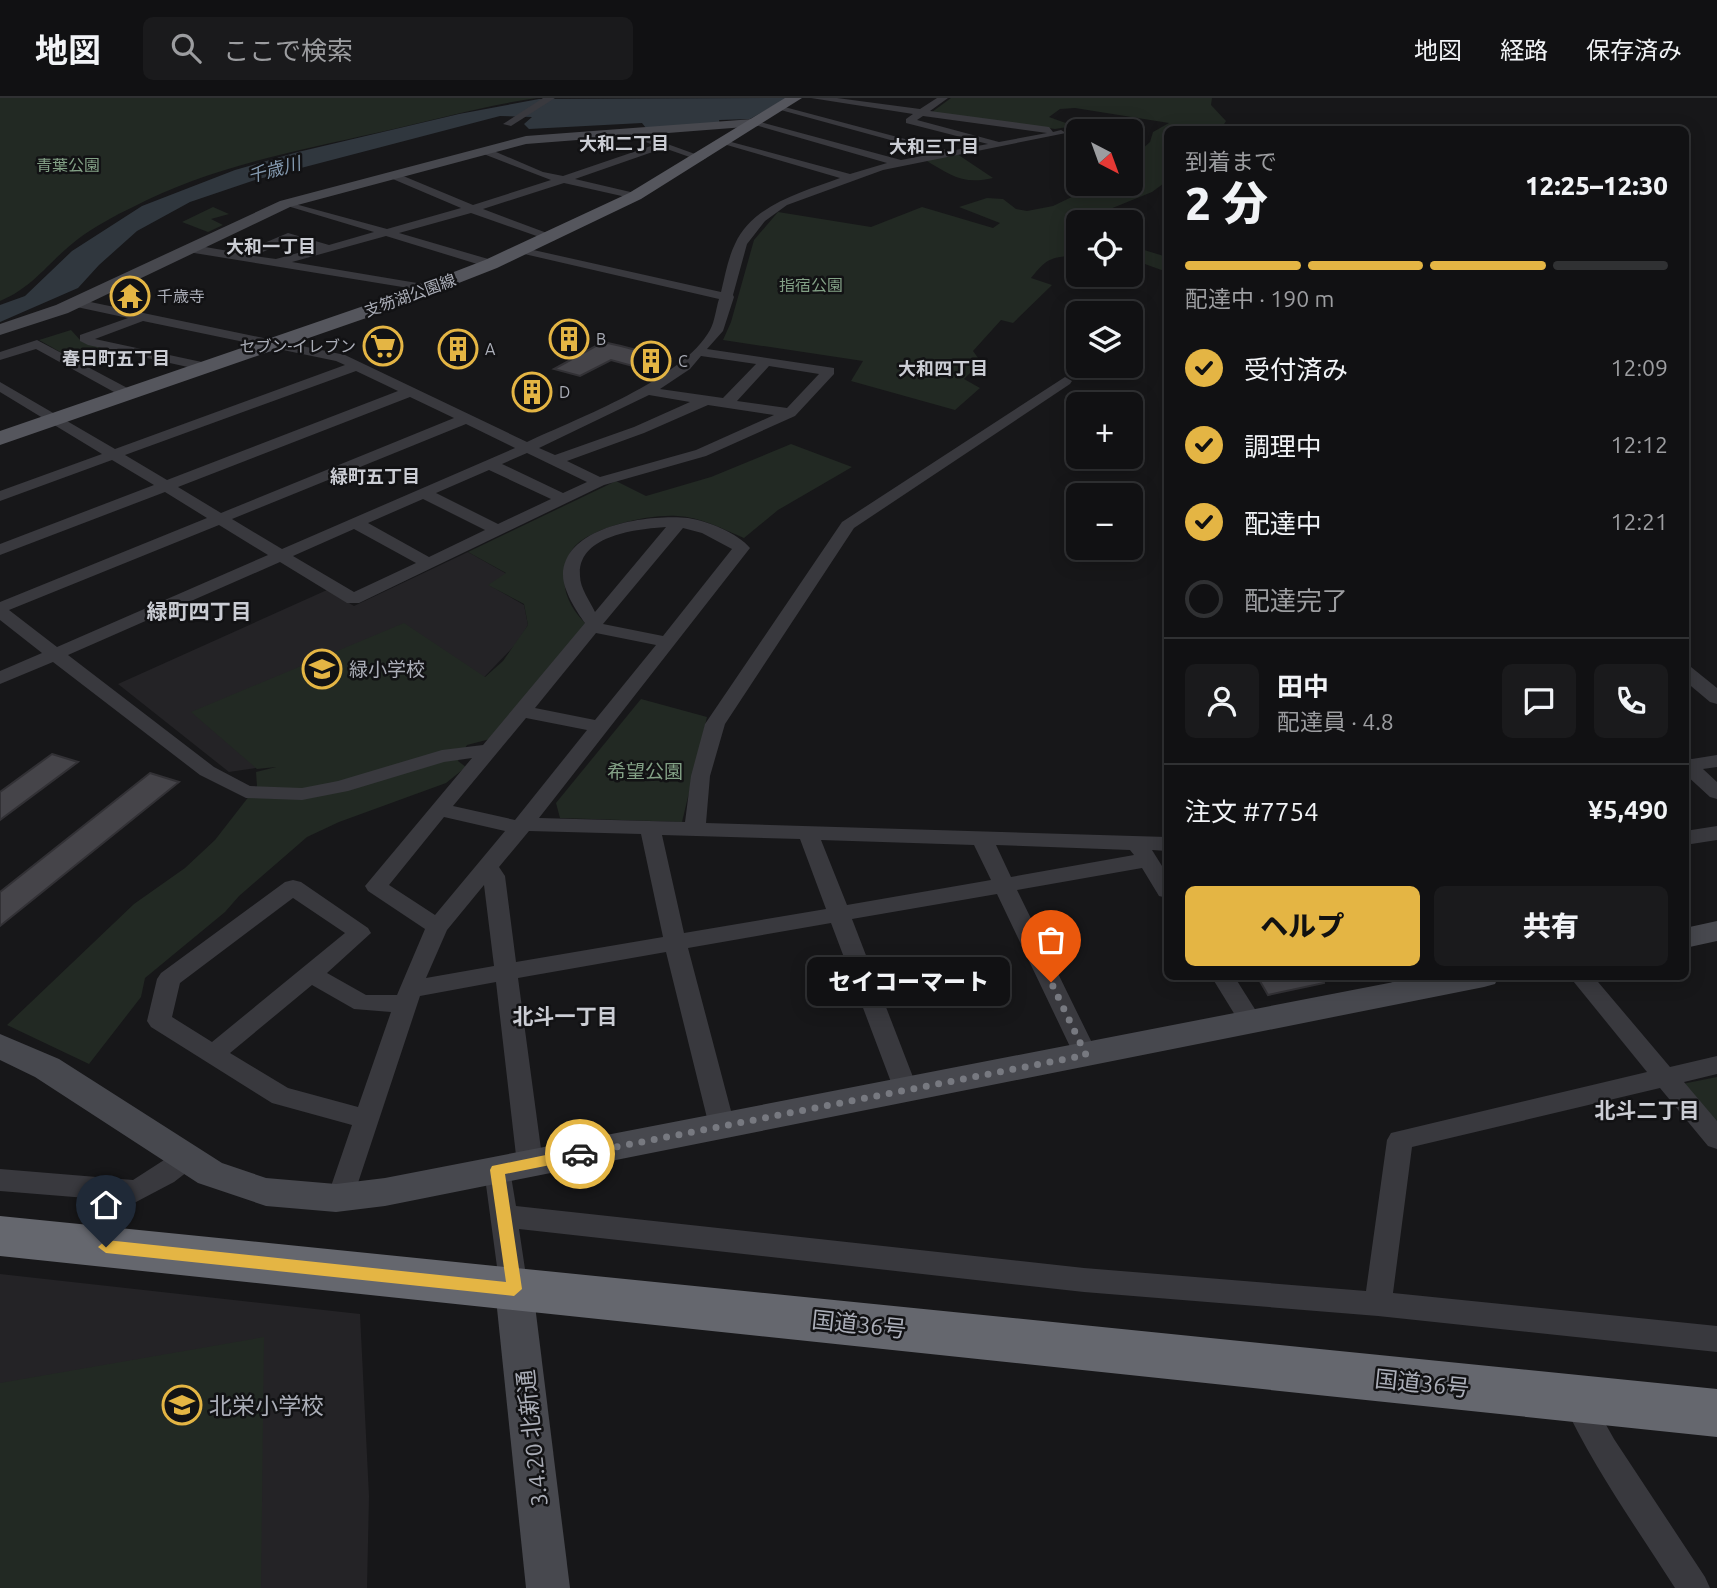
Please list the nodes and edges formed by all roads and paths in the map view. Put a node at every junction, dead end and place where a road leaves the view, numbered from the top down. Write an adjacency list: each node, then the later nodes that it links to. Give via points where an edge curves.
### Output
1 (550, 98): 8 (street)
2 (816, 98): 6 (street)
3 (875, 98): 6 (street)
4 (943, 98): 7 (street)
5 (787, 102): 9 (main road, 支笏湖公園線); 15 (street)
6 (864, 104): 7 (street)
7 (923, 112): 12 (street, via 909,121); 12 (street, via 1061,133)
8 (509, 123)
9 (753, 123): 10 (street); 11 (main road, 支笏湖公園線); 17 (street)
10 (626, 131): 13 (street); 14 (street, via 533,139)
11 (724, 141): 16 (main road, 支笏湖公園線); 19 (street)
12 (1003, 144): 15 (street)
13 (664, 145): 16 (street); 20 (street)
14 (485, 151): 18 (street); 20 (street)
15 (951, 153): 17 (street)
16 (701, 158): 21 (main road, 支笏湖公園線)
17 (899, 163): 19 (street)
18 (392, 175): 22 (street); 23 (street)
19 (847, 177): 33 (street, via 783,203 753,226 737,254)
20 (562, 180): 21 (street); 23 (street)
21 (635, 196): 25 (main road, 支笏湖公園線)
22 (288, 203): 24 (street); 26 (street)
23 (470, 208): 24 (street); 25 (street)
24 (381, 233): 27 (street); 31 (street)
25 (551, 238): 28 (main road, 支笏湖公園線)
26 (188, 248): 29 (street); 34 (street)
27 (327, 248): 29 (street, via 288,236); 30 (street)
28 (524, 250): 31 (main road, 支笏湖公園線); 33 (street)
29 (241, 257): 30 (street)
30 (276, 263): 32 (street)
31 (491, 264): 32 (main road, 支笏湖公園線)
32 (429, 289): 37 (main road, 支笏湖公園線)
33 (727, 297): 38 (street, via 716,331)
34 (76, 303): 35 (street); 36 (street)
35 (142, 317): 37 (street); 42 (street, via 85,338)
36 (0, 330)
37 (272, 344): 41 (street, via 340,358); 42 (main road, 支笏湖公園線)
38 (699, 352): 40 (street); 45 (street)
39 (0, 356): 47 (street, via 37,344)
40 (766, 362): 49 (street); 50 (street, via 829,371)
41 (356, 366): 46 (street); 55 (street)
42 (206, 367): 47 (main road, 支笏湖公園線)
43 (1065, 381): 87 (street, via 848,525 715,724 696,795)
44 (0, 386): 52 (street)
45 (647, 391): 48 (street); 54 (street)
46 (409, 392): 51 (street); 59 (street)
47 (128, 394): 52 (main road, 支笏湖公園線)
48 (706, 400): 49 (street); 56 (street)
49 (727, 403): 50 (street)
50 (790, 413): 58 (street, via 701,453)
51 (465, 419): 54 (street); 63 (street)
52 (54, 420): 53 (main road, 支笏湖公園線); 55 (street)
53 (0, 438)
54 (528, 447): 56 (street); 57 (street)
55 (116, 453): 59 (street); 61 (street)
56 (555, 460): 58 (street)
57 (489, 464): 60 (street); 62 (street)
58 (599, 482): 62 (street)
59 (169, 485): 63 (street); 67 (street)
60 (424, 493): 65 (street); 66 (street)
61 (0, 496)
62 (563, 499): 66 (street)
63 (223, 518): 68 (street); 70 (street)
64 (679, 522): 71 (street); 71 (street, via 645,525 587,541 569,576); 72 (street, via 692,523 742,548)
65 (355, 523): 68 (street); 69 (street)
66 (497, 530): 69 (street)
67 (0, 551)
68 (282, 555): 69 (street, via 353,598); 73 (street)
69 (428, 563)
70 (0, 610): 73 (street)
71 (593, 625): 72 (street); 77 (street)
72 (668, 642): 78 (street)
73 (56, 654): 75 (street); 79 (street, via 207,771 246,792 302,794 442,756)
74 (1689, 674): 76 (street)
75 (0, 678)
76 (1717, 698)
77 (522, 711): 78 (street); 79 (street)
78 (601, 727): 85 (street)
79 (490, 750): 84 (street)
80 (1717, 761): 81 (street)
81 (1689, 765)
82 (1689, 767): 83 (street)
83 (1717, 793)
84 (441, 810): 85 (street); 98 (street, via 376,886)
85 (521, 826): 86 (street); 94 (street)
86 (650, 829): 87 (street); 101 (street)
87 (695, 830): 88 (street)
88 (808, 833): 91 (street); 97 (street)
89 (1717, 833): 90 (street)
90 (1689, 837)
91 (982, 839): 93 (street); 95 (street)
92 (1164, 845): 93 (street)
93 (1142, 852): 95 (street); 96 (street)
94 (487, 867): 98 (street); 102 (street, via 494,876)
95 (1005, 885): 97 (street); 112 (street)
96 (1164, 886)
97 (838, 914): 101 (street); 115 (street)
98 (437, 927): 108 (street)
99 (1717, 932): 100 (street)
100 (1689, 937)
101 (675, 942): 102 (street); 117 (street)
102 (506, 972): 108 (street); 120 (street)
103 (310, 974): 108 (street, via 362,1003); 111 (street); 111 (street, via 360,933 293,887 169,979 159,1021)
104 (1225, 980): 109 (street)
105 (1444, 980): 107 (street)
106 (1583, 980): 114 (street)
107 (1405, 984): 109 (street)
108 (408, 997): 116 (street)
109 (1251, 1022): 112 (street)
110 (0, 1046): 119 (street, via 47,1068)
111 (213, 1054): 116 (street, via 281,1096)
112 (1086, 1055): 115 (street)
113 (1717, 1065): 114 (street)
114 (1664, 1076): 118 (street); 127 (street, via 1400,1140)
115 (906, 1090): 117 (street)
116 (367, 1119): 123 (street)
117 (722, 1126): 120 (street)
118 (1717, 1139)
119 (187, 1158): 122 (street, via 136,1191); 123 (street, via 211,1173 266,1192)
120 (530, 1164): 121 (street)
121 (497, 1170): 123 (street); 124 (street)
122 (0, 1180)
123 (340, 1198)
124 (503, 1216): 126 (street); 127 (street, via 1084,1280)
125 (0, 1236): 126 (highway, 国道36号)
126 (514, 1289): 129 (highway, 国道36号); 131 (street, 3.4.20 北新通)
127 (1378, 1304): 128 (street)
128 (1717, 1339)
129 (1576, 1399): 130 (highway, 国道36号); 132 (street, via 1603,1449)
130 (1717, 1413)
131 (548, 1588)
132 (1694, 1588)

